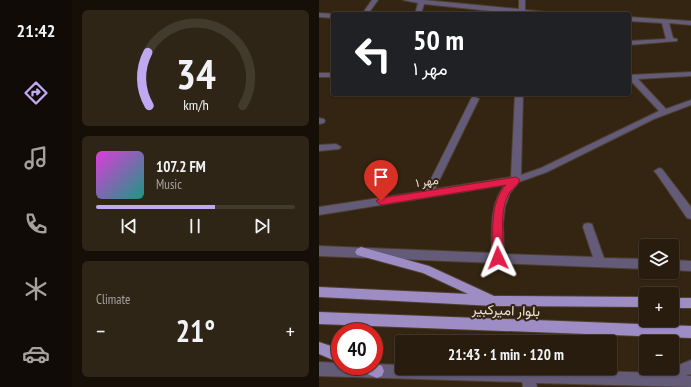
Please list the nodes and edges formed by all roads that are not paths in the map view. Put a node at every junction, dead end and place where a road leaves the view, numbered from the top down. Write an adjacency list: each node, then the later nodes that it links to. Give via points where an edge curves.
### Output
1 (375, 0): 5 (street)
2 (406, 0): 4 (street)
3 (522, 0): 8 (street)
4 (421, 2): 6 (street); 7 (street)
5 (366, 12)
6 (418, 12)
7 (513, 12)
8 (522, 12)
9 (319, 15): 10 (street)
10 (331, 16)
11 (631, 19): 12 (street)
12 (665, 22): 13 (street); 14 (street, via 673,41)
13 (691, 23)
14 (631, 43)
15 (691, 74): 18 (street)
16 (319, 75): 17 (street)
17 (331, 75)
18 (631, 77): 22 (street)
19 (519, 96): 26 (street)
20 (475, 99): 27 (street)
21 (690, 102): 22 (street, مهر ۱)
22 (664, 112): 26 (street, مهر ۱, via 543,170)
23 (336, 147): 24 (street)
24 (319, 148)
25 (659, 171): 29 (street)
26 (516, 180): 27 (street, مهر ۱); 33 (street, via 506,190 500,205)
27 (428, 194): 28 (street, مهر ۱)
28 (319, 211)
29 (691, 215)
30 (588, 227): 34 (street)
31 (319, 250): 32 (street)
32 (361, 252): 33 (street); 39 (main road, via 425,269)
33 (498, 258): 34 (street)
34 (600, 262): 35 (street)
35 (639, 264)
36 (679, 266): 37 (street)
37 (691, 266)
38 (319, 292): 39 (main road, بلوار امیرکبیر)
39 (494, 301): 40 (main road, بلوار امیرکبیر)
40 (639, 302)
41 (679, 303): 42 (main road)
42 (691, 303)
43 (319, 318): 44 (main road, بلوار امیرکبیر)
44 (691, 332)
45 (319, 348): 46 (main road)
46 (331, 353)
47 (691, 367): 51 (street)
48 (319, 369): 49 (street)
49 (331, 369)
50 (383, 369): 52 (street)
51 (659, 380): 52 (street); 53 (street)
52 (529, 381)
53 (691, 383)

